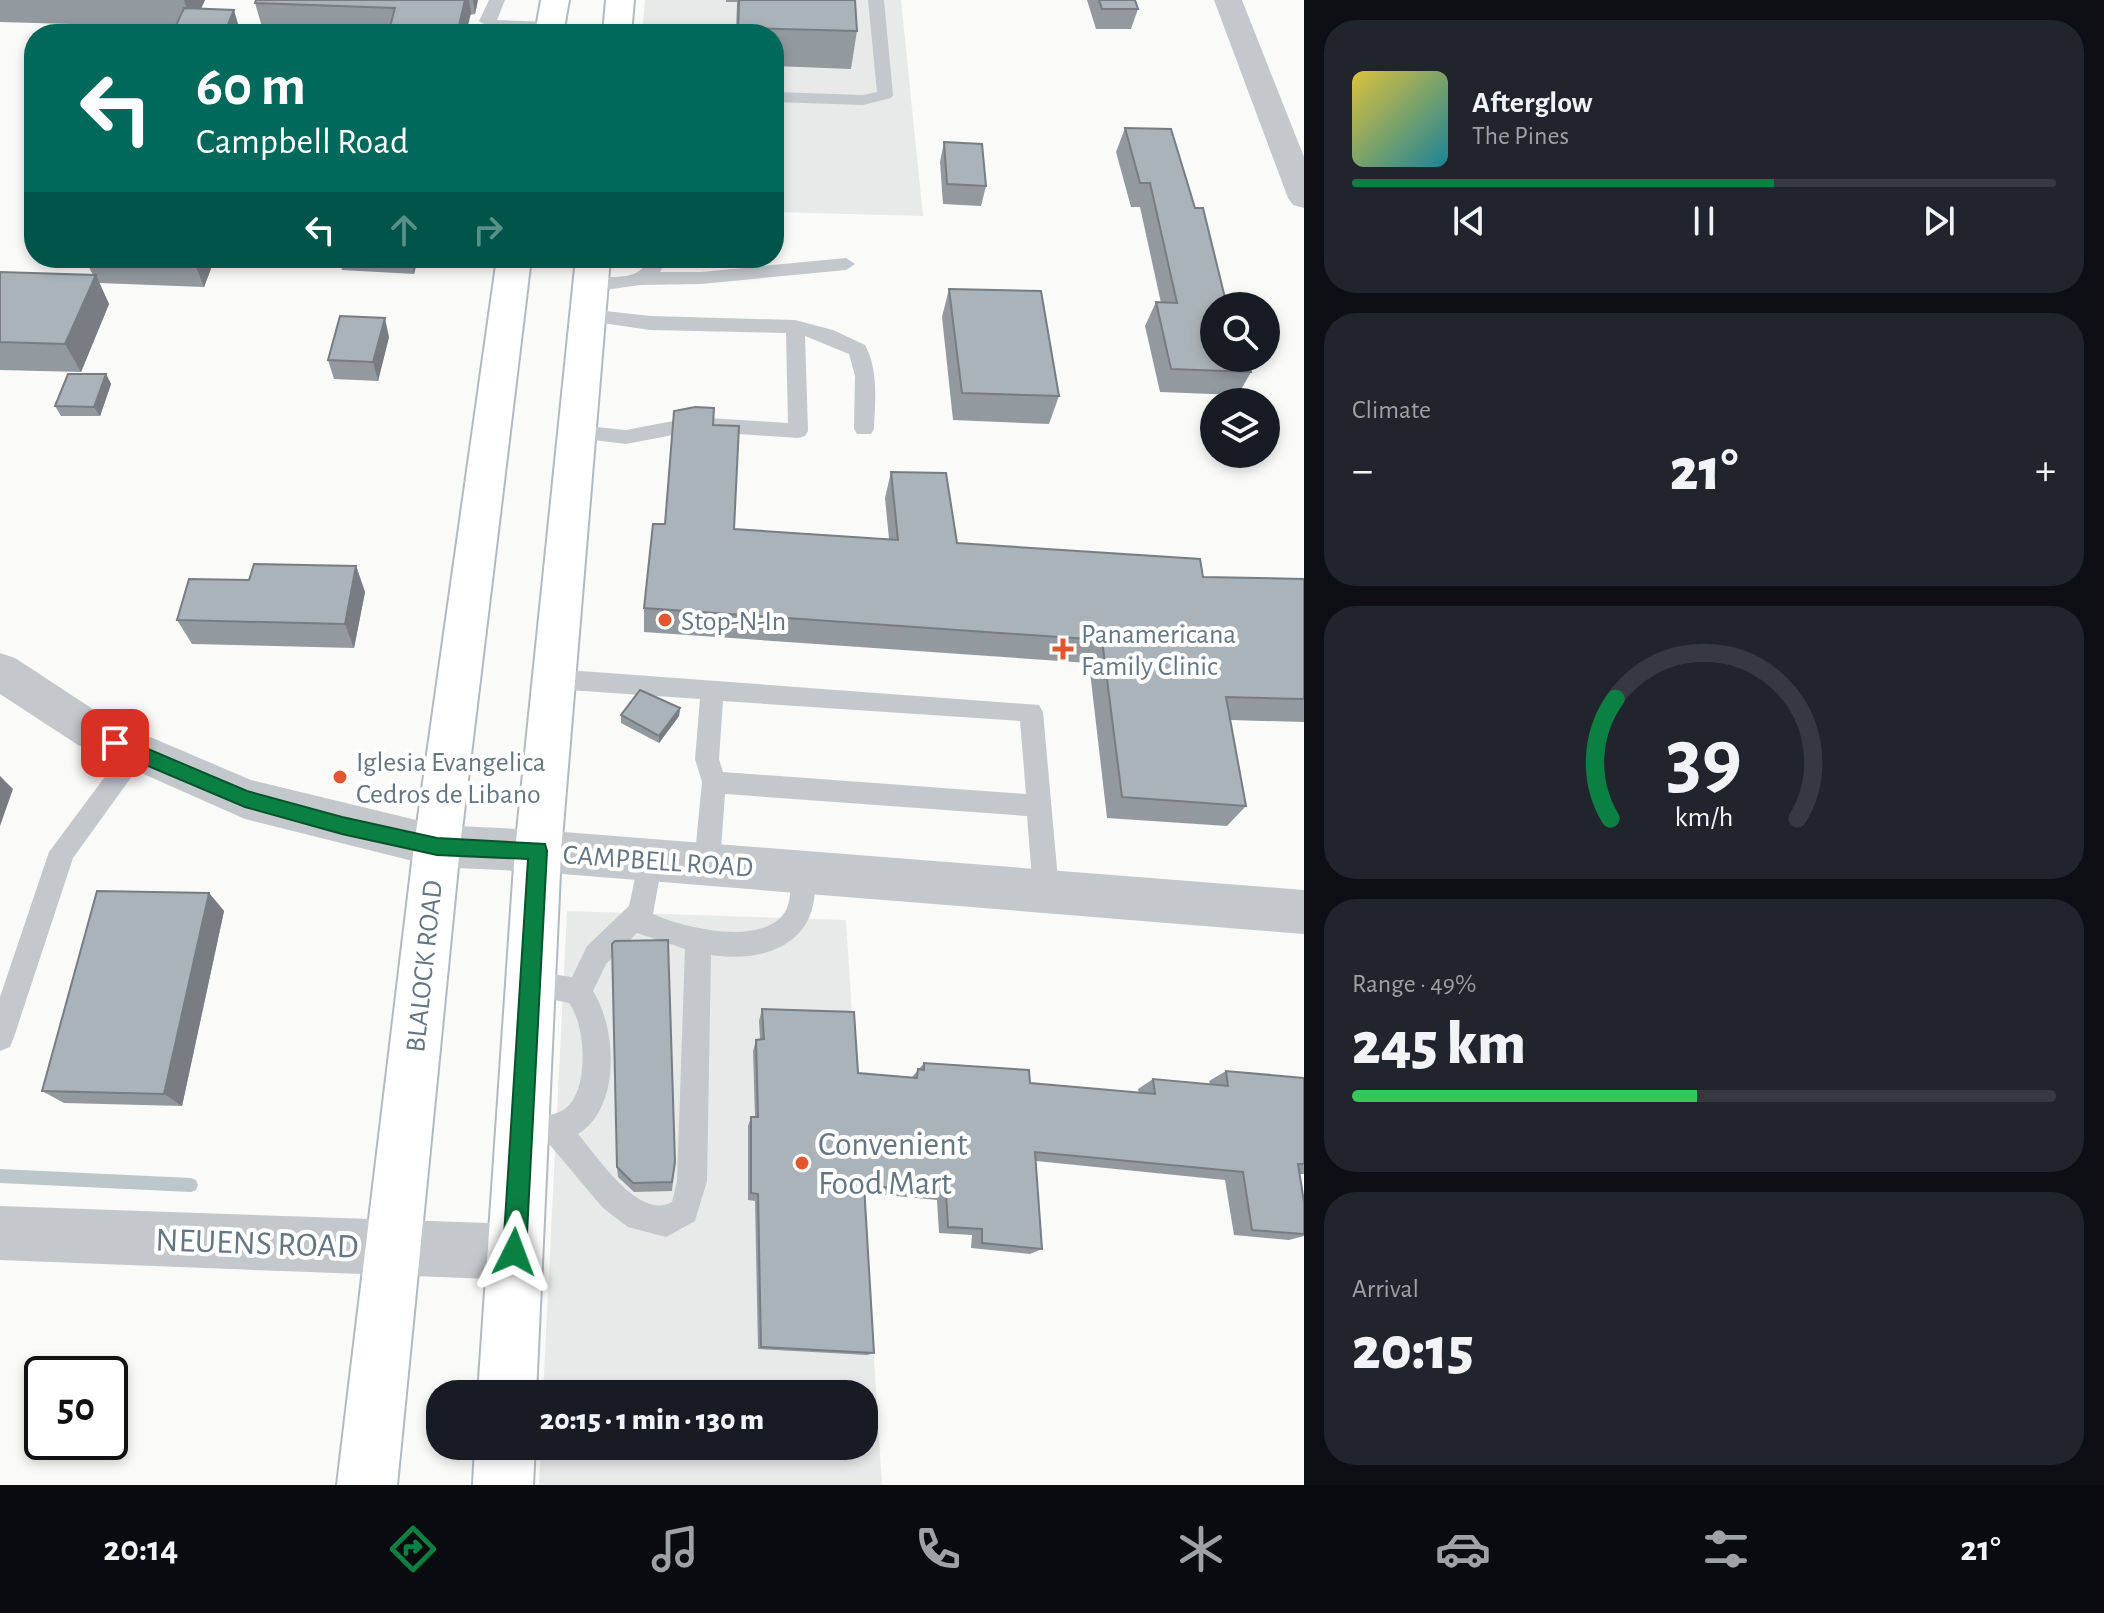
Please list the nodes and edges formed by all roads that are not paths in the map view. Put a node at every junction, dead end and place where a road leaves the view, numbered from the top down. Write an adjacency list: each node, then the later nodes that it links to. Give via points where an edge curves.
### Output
1 (497, 0): 6 (lane, via 487,21)
2 (620, 0): 8 (main road)
3 (876, 0): 9 (lane, via 885,95 863,100)
4 (1228, 0): 10 (street)
5 (551, 20): 7 (lane)
6 (492, 24)
7 (505, 24)
8 (618, 24)
9 (784, 97)
10 (1304, 198)
11 (846, 264): 14 (lane)
12 (513, 268): 25 (main road, BLALOCK ROAD)
13 (653, 268): 14 (lane)
14 (639, 279): 15 (lane)
15 (590, 286): 16 (lane, via 650,323); 18 (main road)
16 (795, 327): 17 (lane, via 858,350 865,376); 18 (lane, via 798,431 694,424 626,437)
17 (864, 429)
18 (576, 432): 20 (main road)
19 (0, 671): 22 (street, CAMPBELL ROAD)
20 (554, 679): 21 (lane); 26 (main road)
21 (712, 690): 23 (lane, via 707,759); 24 (lane, via 1031,712)
22 (136, 754): 25 (street, CAMPBELL ROAD, via 245,799); 35 (lane, via 62,852)
23 (714, 782): 24 (lane); 28 (lane)
24 (1039, 806): 30 (lane)
25 (437, 846): 26 (street, CAMPBELL ROAD); 38 (main road, BLALOCK ROAD)
26 (538, 851): 27 (street, CAMPBELL ROAD); 34 (main road)
27 (650, 859): 28 (street, CAMPBELL ROAD); 32 (lane, via 644,903)
28 (707, 864): 29 (street, CAMPBELL ROAD)
29 (803, 871): 30 (street, CAMPBELL ROAD); 33 (lane, via 798,916 778,938 746,943)
30 (1046, 891): 31 (street, CAMPBELL ROAD)
31 (1304, 912)
32 (634, 918): 33 (lane); 34 (lane)
33 (698, 939): 36 (lane, via 692,1181 685,1211 666,1222 638,1217)
34 (554, 989): 36 (main road); 36 (lane, via 588,1008 594,1027 591,1094 573,1122)
35 (0, 1037)
36 (538, 1130): 39 (main road)
37 (0, 1233): 38 (street, NEUENS ROAD)
38 (392, 1247): 39 (street, NEUENS ROAD); 42 (main road, BLALOCK ROAD)
39 (514, 1252): 40 (main road)
40 (508, 1380)
41 (504, 1460): 43 (main road)
42 (367, 1485)
43 (503, 1485)

